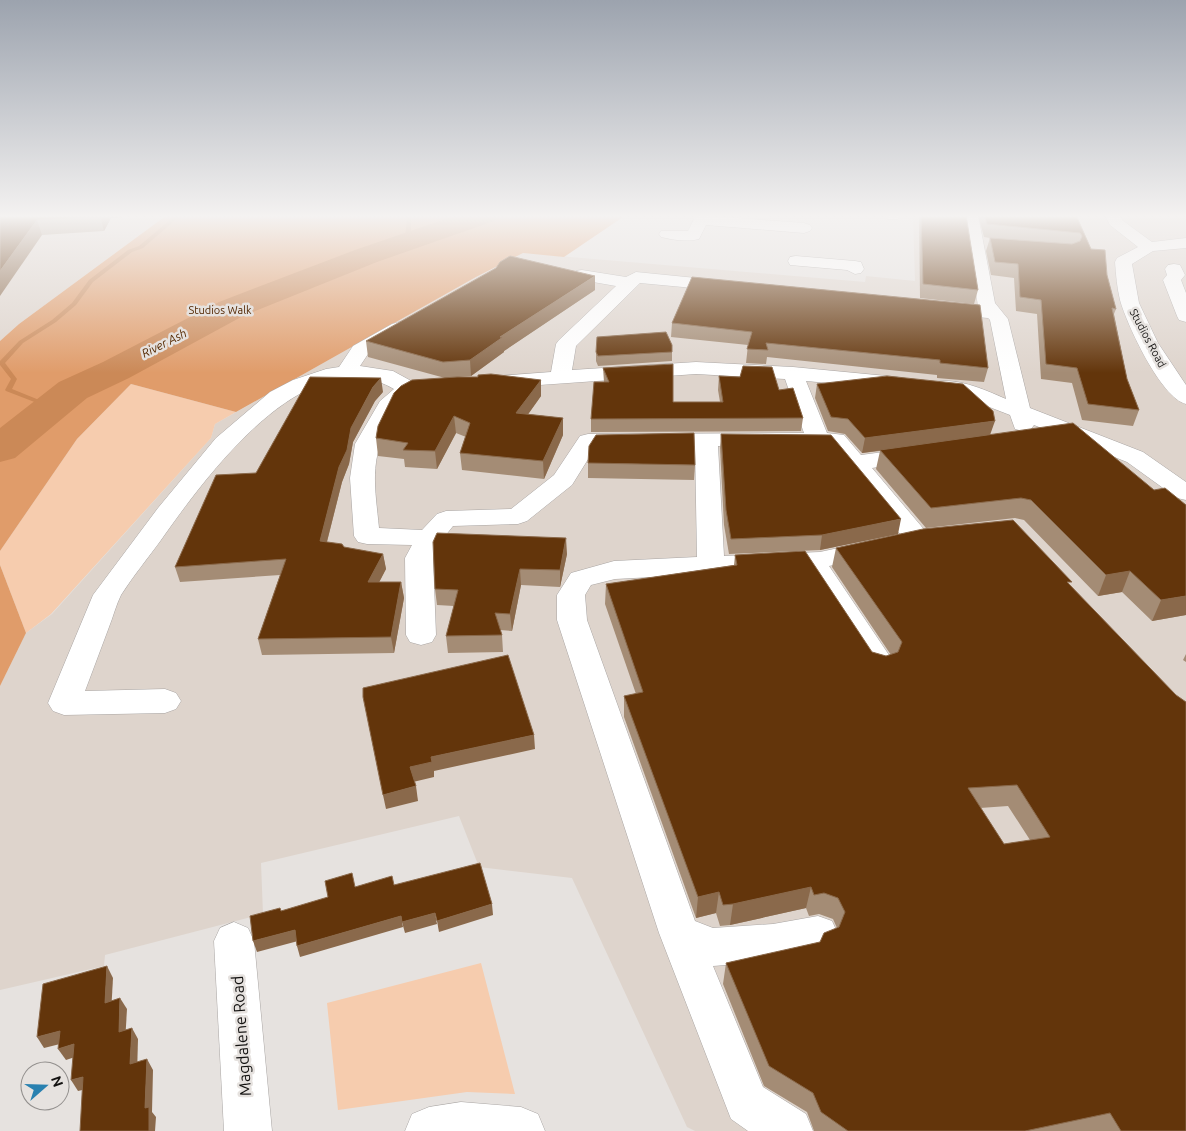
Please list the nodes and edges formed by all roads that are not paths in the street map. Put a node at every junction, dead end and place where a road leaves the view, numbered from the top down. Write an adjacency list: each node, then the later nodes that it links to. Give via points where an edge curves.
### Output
1 (979, 268): 8 (street, via 986,304)
2 (1123, 268): 17 (street, Studios Road, via 1131,307 1153,352)
3 (1174, 269): 9 (street, via 1176,275 1172,280)
4 (582, 275): 5 (street)
5 (630, 283): 6 (street, via 636,277); 13 (street, via 566,344)
6 (747, 288)
7 (924, 306): 8 (street)
8 (993, 313): 18 (street, via 998,319)
9 (1186, 316)
10 (412, 321): 11 (street, via 360,350)
11 (346, 372): 16 (street, via 386,375); 30 (street, via 300,384 278,397 224,443 166,513 107,594 64,703)
12 (793, 373): 13 (street, via 696,368); 18 (street, via 965,390); 20 (street)
13 (561, 376): 14 (street)
14 (476, 384)
15 (448, 386): 16 (street)
16 (410, 389): 25 (street, via 394,396 385,407 367,443 363,464 367,536)
17 (1186, 398)
18 (1020, 410): 21 (street, via 1023,425); 24 (street, via 1135,457)
19 (706, 439): 20 (street); 25 (street, via 588,441 563,480 518,516 446,519); 27 (street)
20 (818, 440): 23 (street, via 836,440)
21 (1015, 441)
22 (931, 453): 23 (street)
23 (856, 463): 26 (street, via 933,537)
24 (1186, 493)
25 (429, 538): 28 (street, via 419,558)
26 (811, 560): 27 (street); 29 (street)
27 (711, 565): 31 (street, via 614,570 581,579 571,595 572,620)
28 (420, 635)
29 (880, 664)
30 (165, 700)
31 (679, 933): 32 (street, via 712,947 773,944); 37 (street, via 747,1103)
32 (818, 934)
33 (234, 941): 34 (street, Magdalene Road)
34 (248, 1131)
35 (429, 1131): 36 (street, via 461,1126)
36 (520, 1131)
37 (789, 1131)

